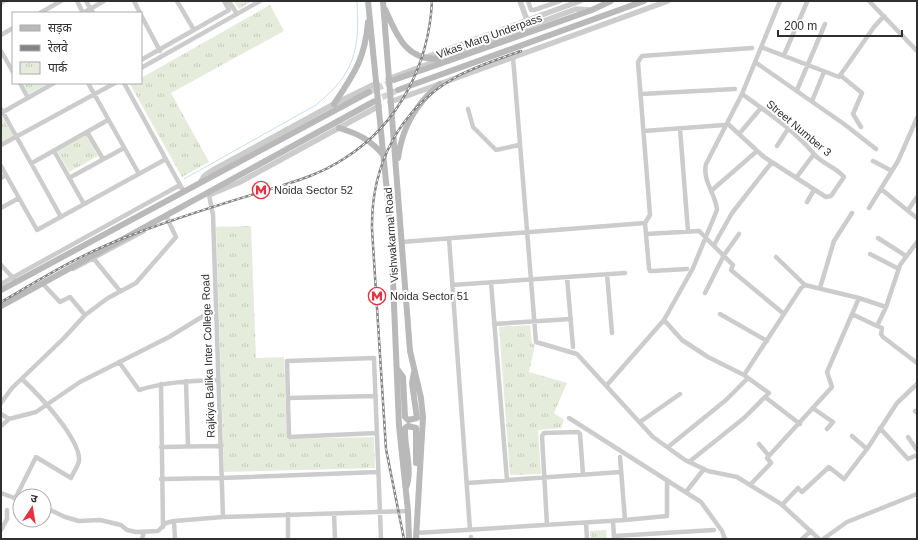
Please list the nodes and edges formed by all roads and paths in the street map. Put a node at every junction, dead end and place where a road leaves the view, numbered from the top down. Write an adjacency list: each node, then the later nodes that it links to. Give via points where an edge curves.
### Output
1 (4, 1): 22 (street)
2 (60, 1): 25 (street)
3 (77, 1): 27 (street)
4 (86, 1): 26 (street)
5 (104, 1): 26 (street)
6 (134, 1): 28 (street)
7 (177, 1): 37 (street)
8 (224, 1): 37 (street, via 229,10)
9 (229, 1): 30 (street)
10 (260, 1): 30 (street)
11 (368, 1): 29 (main road, Vishwakarma Road)
12 (520, 1): 33 (street)
13 (528, 1): 14 (street, via 531,10 534,10)
14 (560, 1)
15 (580, 1): 33 (street)
16 (611, 1): 24 (main road, Vikas Marg Underpass)
17 (644, 1): 34 (main road, Vikas Marg Underpass)
18 (668, 1): 38 (street)
19 (780, 1): 40 (street)
20 (869, 1): 31 (street)
21 (808, 2): 46 (street)
22 (1, 3)
23 (383, 4): 48 (main road, via 399,39 411,52); 57 (main road, Vishwakarma Road)
24 (592, 10): 50 (street, via 576,9); 57 (main road, Vikas Marg Underpass)
25 (47, 11)
26 (92, 11)
27 (82, 12)
28 (139, 12)
29 (370, 12): 58 (main road, Vishwakarma Road); 76 (main road, via 362,57)
30 (237, 14): 45 (street)
31 (884, 16): 44 (street); 56 (street)
32 (142, 18): 42 (street)
33 (527, 20): 48 (street)
34 (583, 24): 38 (street); 66 (main road, Vikas Marg Underpass)
35 (824, 24): 53 (street)
36 (12, 29): 39 (street)
37 (194, 30): 42 (street)
38 (586, 32): 47 (street)
39 (1, 35)
40 (761, 47): 46 (street); 51 (street)
41 (752, 48): 70 (street, via 642,56 638,62)
42 (159, 50): 45 (street); 49 (street)
43 (1, 51): 52 (street)
44 (917, 51)
45 (162, 55): 54 (street)
46 (784, 55): 53 (street)
47 (513, 57): 64 (street); 93 (street)
48 (424, 58): 50 (main road)
49 (142, 59)
50 (439, 59): 57 (street)
51 (755, 62): 67 (street); 71 (street)
52 (11, 63)
53 (808, 65): 55 (street); 67 (street)
54 (142, 67)
55 (824, 72): 56 (street, via 837,78); 73 (street)
56 (840, 75): 84 (street, via 862,93 853,114)
57 (391, 79): 75 (main road, Vishwakarma Road)
58 (377, 83): 76 (street); 77 (main road, Vishwakarma Road)
59 (21, 84): 72 (street)
60 (52, 84): 72 (street)
61 (89, 84): 69 (street)
62 (113, 84): 69 (street)
63 (125, 84): 102 (street)
64 (440, 84): 75 (street); 107 (main road, via 427,94 412,112 401,143)
65 (735, 89): 70 (street)
66 (398, 90)
67 (797, 90): 73 (street)
68 (369, 92): 114 (main road)
69 (96, 94): 81 (street); 91 (street)
70 (641, 94): 88 (street)
71 (742, 94): 78 (street, Street Number 3); 83 (street)
72 (28, 98): 80 (street)
73 (812, 101): 96 (street)
74 (373, 102): 120 (main road)
75 (390, 102): 107 (main road, Vishwakarma Road)
76 (334, 104): 114 (street, via 214,170 204,176)
77 (379, 106): 85 (street); 100 (main road, Vishwakarma Road)
78 (761, 108): 87 (street, Street Number 3); 90 (street)
79 (468, 109): 93 (street, via 473,127 496,150)
80 (2, 110): 91 (street)
81 (108, 120): 89 (street); 95 (street)
82 (917, 120): 108 (street)
83 (726, 124): 86 (street); 90 (street); 118 (street, via 705,170)
84 (861, 127)
85 (339, 128): 100 (main road, via 374,144); 120 (street, via 240,182)
86 (680, 129): 88 (street); 133 (street)
87 (788, 130): 94 (street); 99 (street, Street Number 3)
88 (644, 131): 132 (street, via 650,215)
89 (87, 132): 97 (street); 101 (street)
90 (739, 134): 98 (street)
91 (16, 136): 92 (street); 105 (street)
92 (1, 145)
93 (519, 145): 134 (street)
94 (777, 146)
95 (124, 148): 101 (street); 109 (street)
96 (876, 149)
97 (54, 151): 105 (street); 112 (street)
98 (757, 151): 104 (street); 118 (street)
99 (814, 154): 113 (street); 117 (street, Street Number 3, via 844,177 829,198)
100 (384, 156): 185 (main road, Vishwakarma Road, via 391,232)
101 (102, 159): 112 (street)
102 (166, 159): 109 (street); 115 (street)
103 (873, 161): 108 (street)
104 (772, 162): 113 (street); 142 (street, via 732,213)
105 (32, 163): 129 (street)
106 (1, 166): 110 (street)
107 (396, 171): 140 (main road, Vishwakarma Road)
108 (892, 171): 116 (street)
109 (139, 174): 124 (street)
110 (6, 175): 111 (street); 122 (street)
111 (1, 178)
112 (69, 178): 124 (street)
113 (796, 178): 117 (street)
114 (200, 183): 119 (main road)
115 (180, 185): 119 (street); 154 (street)
116 (881, 189): 126 (street); 127 (street)
117 (814, 190): 123 (street)
118 (712, 191): 137 (street, via 717,210)
119 (184, 192): 154 (main road)
120 (208, 193): 130 (main road); 170 (street, Rajkiya Balika Inter College Road, via 213,215)
121 (917, 197): 127 (street)
122 (19, 198): 125 (street); 129 (street, via 37,230)
123 (807, 202)
124 (84, 204): 129 (street)
125 (1, 208)
126 (869, 208)
127 (908, 210): 131 (street)
128 (852, 213): 161 (street, via 834,241)
129 (61, 217)
130 (166, 217): 147 (street); 163 (street, via 176,237 136,283); 164 (main road)
131 (917, 218)
132 (645, 223): 134 (street); 135 (street)
133 (688, 231): 135 (street); 137 (street, via 699,231)
134 (526, 232): 138 (street); 155 (street)
135 (646, 234): 149 (street, via 650,271)
136 (739, 234): 144 (street)
137 (705, 236): 142 (street); 176 (street, via 693,268)
138 (449, 238): 140 (street); 159 (street)
139 (878, 238): 145 (street)
140 (402, 242): 186 (main road, Vishwakarma Road, via 410,351)
141 (917, 242): 145 (street)
142 (714, 245): 144 (street)
143 (870, 254): 150 (street)
144 (724, 255): 165 (street); 172 (street, via 733,264 731,270)
145 (906, 256): 150 (street)
146 (776, 257): 160 (street)
147 (94, 259): 158 (street); 163 (street)
148 (1, 265): 154 (street)
149 (687, 269)
150 (899, 269): 168 (street)
151 (625, 273): 152 (street)
152 (607, 274): 153 (street); 180 (street)
153 (567, 277): 155 (street); 175 (street)
154 (14, 279): 157 (street); 162 (main road); 164 (main road)
155 (531, 280): 156 (street); 177 (street)
156 (491, 282): 159 (street); 178 (street)
157 (1, 284)
158 (44, 285): 169 (street); 174 (street, via 60,302 71,299)
159 (452, 285): 232 (street)
160 (806, 285): 161 (street); 172 (street, via 801,288)
161 (820, 288): 166 (street)
162 (1, 290)
163 (120, 291): 174 (street)
164 (25, 293): 167 (main road)
165 (705, 293)
166 (859, 298): 168 (street); 173 (street)
167 (1, 306)
168 (886, 307): 179 (street)
169 (1, 309)
170 (216, 313): 183 (street, via 205,315); 189 (street, Rajkiya Balika Inter College Road)
171 (720, 314): 181 (street)
172 (784, 314): 181 (street)
173 (852, 314): 179 (street); 200 (street, via 827,372 832,388)
174 (85, 315): 188 (street)
175 (571, 319): 177 (street); 182 (street)
176 (664, 320): 187 (street, via 682,340); 193 (street)
177 (534, 321): 178 (street); 193 (street, via 536,342 577,354)
178 (494, 324): 230 (street)
179 (877, 326): 184 (street, via 882,328 881,334 884,337)
180 (612, 333)
181 (768, 341): 187 (street)
182 (573, 347)
183 (120, 362): 191 (street, via 139,390); 199 (street, via 80,382)
184 (917, 364)
185 (398, 370): 186 (main road, via 403,377 405,417 408,420 417,418 412,383); 236 (main road, Vishwakarma Road, via 400,434)
186 (414, 371): 235 (main road, Vishwakarma Road, via 423,417)
187 (746, 377): 196 (street, via 769,393); 216 (street, via 726,400)
188 (22, 378): 198 (street); 199 (street)
189 (218, 380): 190 (street); 214 (street, Rajkiya Balika Inter College Road)
190 (186, 381): 191 (street); 213 (street)
191 (161, 384): 215 (street)
192 (917, 384): 207 (street, via 897,403)
193 (607, 385): 204 (street)
194 (680, 394): 204 (street)
195 (376, 396): 197 (street); 197 (street, via 374,358 287,361); 209 (street)
196 (765, 397): 205 (street); 222 (street, via 744,418)
197 (288, 398): 209 (street, via 289,437)
198 (1, 403)
199 (47, 404): 203 (street, via 36,412); 234 (street, via 75,444 79,462 71,478 36,457)
200 (814, 409): 205 (street); 208 (street, via 833,422)
201 (1, 414): 203 (street)
202 (569, 418): 231 (street)
203 (9, 419): 206 (street)
204 (640, 422): 216 (street, via 653,437)
205 (800, 424): 220 (street)
206 (1, 426)
207 (880, 428): 217 (street); 219 (street, via 908,459)
208 (827, 429)
209 (377, 433): 224 (street)
210 (852, 436): 217 (street)
211 (908, 438): 218 (street)
212 (760, 444): 220 (street)
213 (188, 446): 214 (street); 215 (street)
214 (220, 446): 228 (street, Rajkiya Balika Inter College Road)
215 (161, 447): 229 (street)
216 (668, 447): 222 (street)
217 (867, 448): 241 (street, via 844,479 829,467 802,492 798,488)
218 (917, 450)
219 (917, 455)
220 (769, 456): 233 (street, via 767,458 771,463)
221 (620, 457): 225 (street)
222 (689, 462): 223 (street)
223 (704, 469): 233 (street, via 737,477); 237 (street)
224 (378, 472): 228 (street); 245 (street)
225 (621, 472): 226 (street); 249 (street)
226 (583, 474): 227 (street); 227 (street, via 580,434 544,433)
227 (544, 477): 230 (street); 253 (street)
228 (221, 478): 229 (street); 248 (street, Rajkiya Balika Inter College Road)
229 (161, 479): 254 (street)
230 (507, 480): 232 (street)
231 (667, 480): 237 (street); 249 (street, via 667,516)
232 (467, 483): 256 (street)
233 (750, 485): 241 (street)
234 (23, 488)
235 (418, 488): 236 (main road, via 415,478 417,434 416,428 408,426 405,428 409,479); 261 (main road, Vishwakarma Road)
236 (406, 489): 244 (main road, Vishwakarma Road)
237 (686, 492): 271 (street, via 701,502)
238 (1, 493): 240 (street)
239 (917, 494): 274 (street, via 847,522)
240 (12, 498)
241 (782, 505): 258 (street)
242 (7, 510): 255 (street, via 7,519)
243 (52, 511): 259 (street, via 79,521 100,520 121,525 130,532)
244 (408, 511): 245 (street); 268 (main road, Vishwakarma Road)
245 (380, 512): 247 (street); 267 (street)
246 (288, 514): 247 (street); 248 (street); 265 (street)
247 (334, 514): 266 (street)
248 (223, 517): 250 (street)
249 (625, 520): 251 (street)
250 (174, 521): 254 (street); 264 (street)
251 (613, 521): 252 (street); 262 (street)
252 (586, 523): 253 (street); 269 (street)
253 (547, 525): 256 (street)
254 (163, 527): 259 (street, via 158,531)
255 (1, 530)
256 (470, 530): 261 (street)
257 (714, 530): 260 (street)
258 (811, 531): 272 (street); 273 (street)
259 (144, 532): 263 (street)
260 (648, 533): 262 (street); 270 (street)
261 (416, 536)
262 (614, 538)
263 (142, 539)
264 (175, 539)
265 (288, 539)
266 (335, 539)
267 (381, 539)
268 (409, 539)
269 (587, 539)
270 (648, 539)
271 (725, 539)
272 (802, 539)
273 (819, 539)
274 (823, 539)

